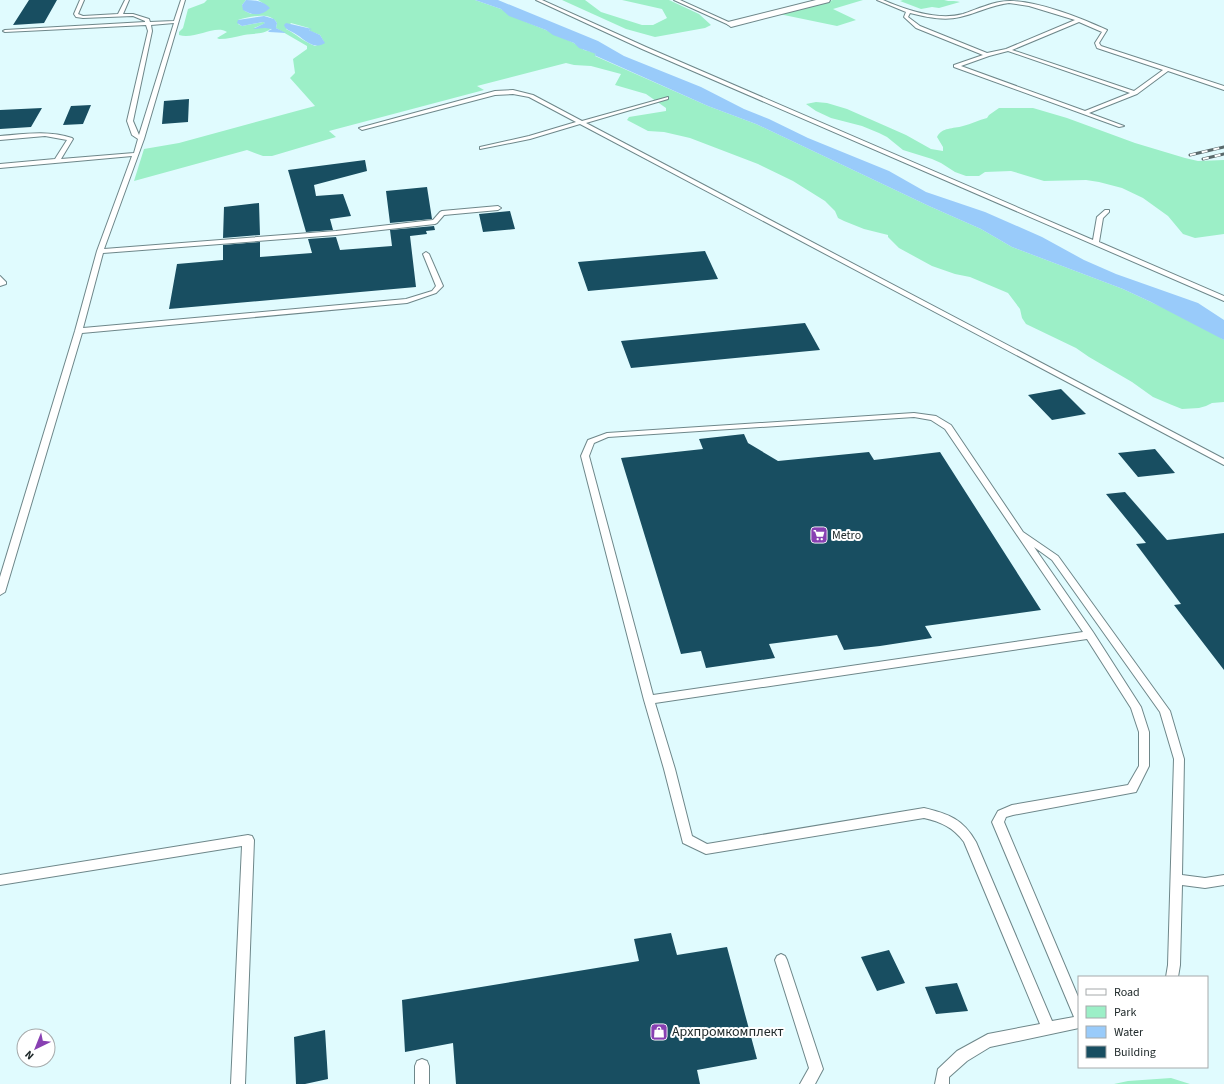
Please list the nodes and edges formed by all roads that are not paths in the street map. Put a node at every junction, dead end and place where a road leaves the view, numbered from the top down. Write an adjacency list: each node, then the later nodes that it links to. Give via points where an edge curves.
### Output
1 (82, 0): 9 (lane, via 76,14 78,16)
2 (127, 0): 9 (lane)
3 (183, 0): 11 (lane)
4 (538, 0): 33 (lane)
5 (676, 0): 13 (lane)
6 (826, 0): 13 (street)
7 (879, 0): 8 (lane)
8 (909, 11): 10 (lane, via 938,16 958,16 1011,2); 16 (lane, via 906,17 918,27)
9 (120, 15): 12 (lane, via 133,15 147,20)
10 (1079, 20): 15 (lane); 17 (lane, via 1105,31 1098,43 1099,46)
11 (176, 22): 12 (lane); 26 (lane)
12 (147, 24): 14 (lane); 26 (lane, via 150,31 130,121 135,135)
13 (731, 24)
14 (5, 31)
15 (1008, 50): 16 (lane); 19 (lane)
16 (987, 55): 21 (lane, via 956,66)
17 (1166, 70): 18 (lane); 19 (lane)
18 (1224, 88)
19 (1136, 93): 21 (lane)
20 (666, 98): 22 (lane)
21 (1084, 113): 23 (lane)
22 (580, 122): 24 (lane, via 530,96 513,92 495,93); 27 (lane); 40 (lane)
23 (1121, 126)
24 (362, 128)
25 (0, 138): 29 (lane, via 64,136 70,139)
26 (141, 139): 28 (lane)
27 (482, 148)
28 (136, 154): 29 (lane); 34 (lane)
29 (57, 161): 30 (lane)
30 (0, 166)
31 (498, 208): 34 (lane, via 442,213 435,222 343,232)
32 (1107, 210): 33 (lane, via 1100,217)
33 (1095, 244): 38 (lane)
34 (100, 251): 39 (lane)
35 (426, 254): 39 (lane, via 440,286 434,292 408,301)
36 (0, 278): 37 (lane, via 4,283)
37 (0, 284)
38 (1224, 300)
39 (79, 331): 42 (lane)
40 (1224, 462)
41 (1017, 530): 43 (lane); 44 (lane, via 948,427 933,418 914,415 607,435 592,442 585,456); 45 (lane, via 1055,558 1165,711 1179,759)
42 (0, 592)
43 (1090, 635): 44 (lane); 50 (lane, via 1136,707 1144,732 1144,766 1132,789 1012,810 1002,814 998,822)
44 (649, 700): 52 (lane, via 673,780 687,839 706,849 924,813 940,816 956,824 966,833 972,846)
45 (1176, 879): 47 (lane, via 1205,883); 49 (lane)
46 (0, 880): 54 (lane, via 248,840)
47 (1224, 880)
48 (780, 960): 56 (lane, via 816,1069)
49 (1172, 976)
50 (1078, 1012)
51 (1078, 1022): 52 (lane)
52 (1048, 1027): 57 (lane, via 988,1041 962,1056 943,1074)
53 (422, 1066): 55 (lane)
54 (238, 1084)
55 (422, 1084)
56 (807, 1084)
57 (942, 1084)

